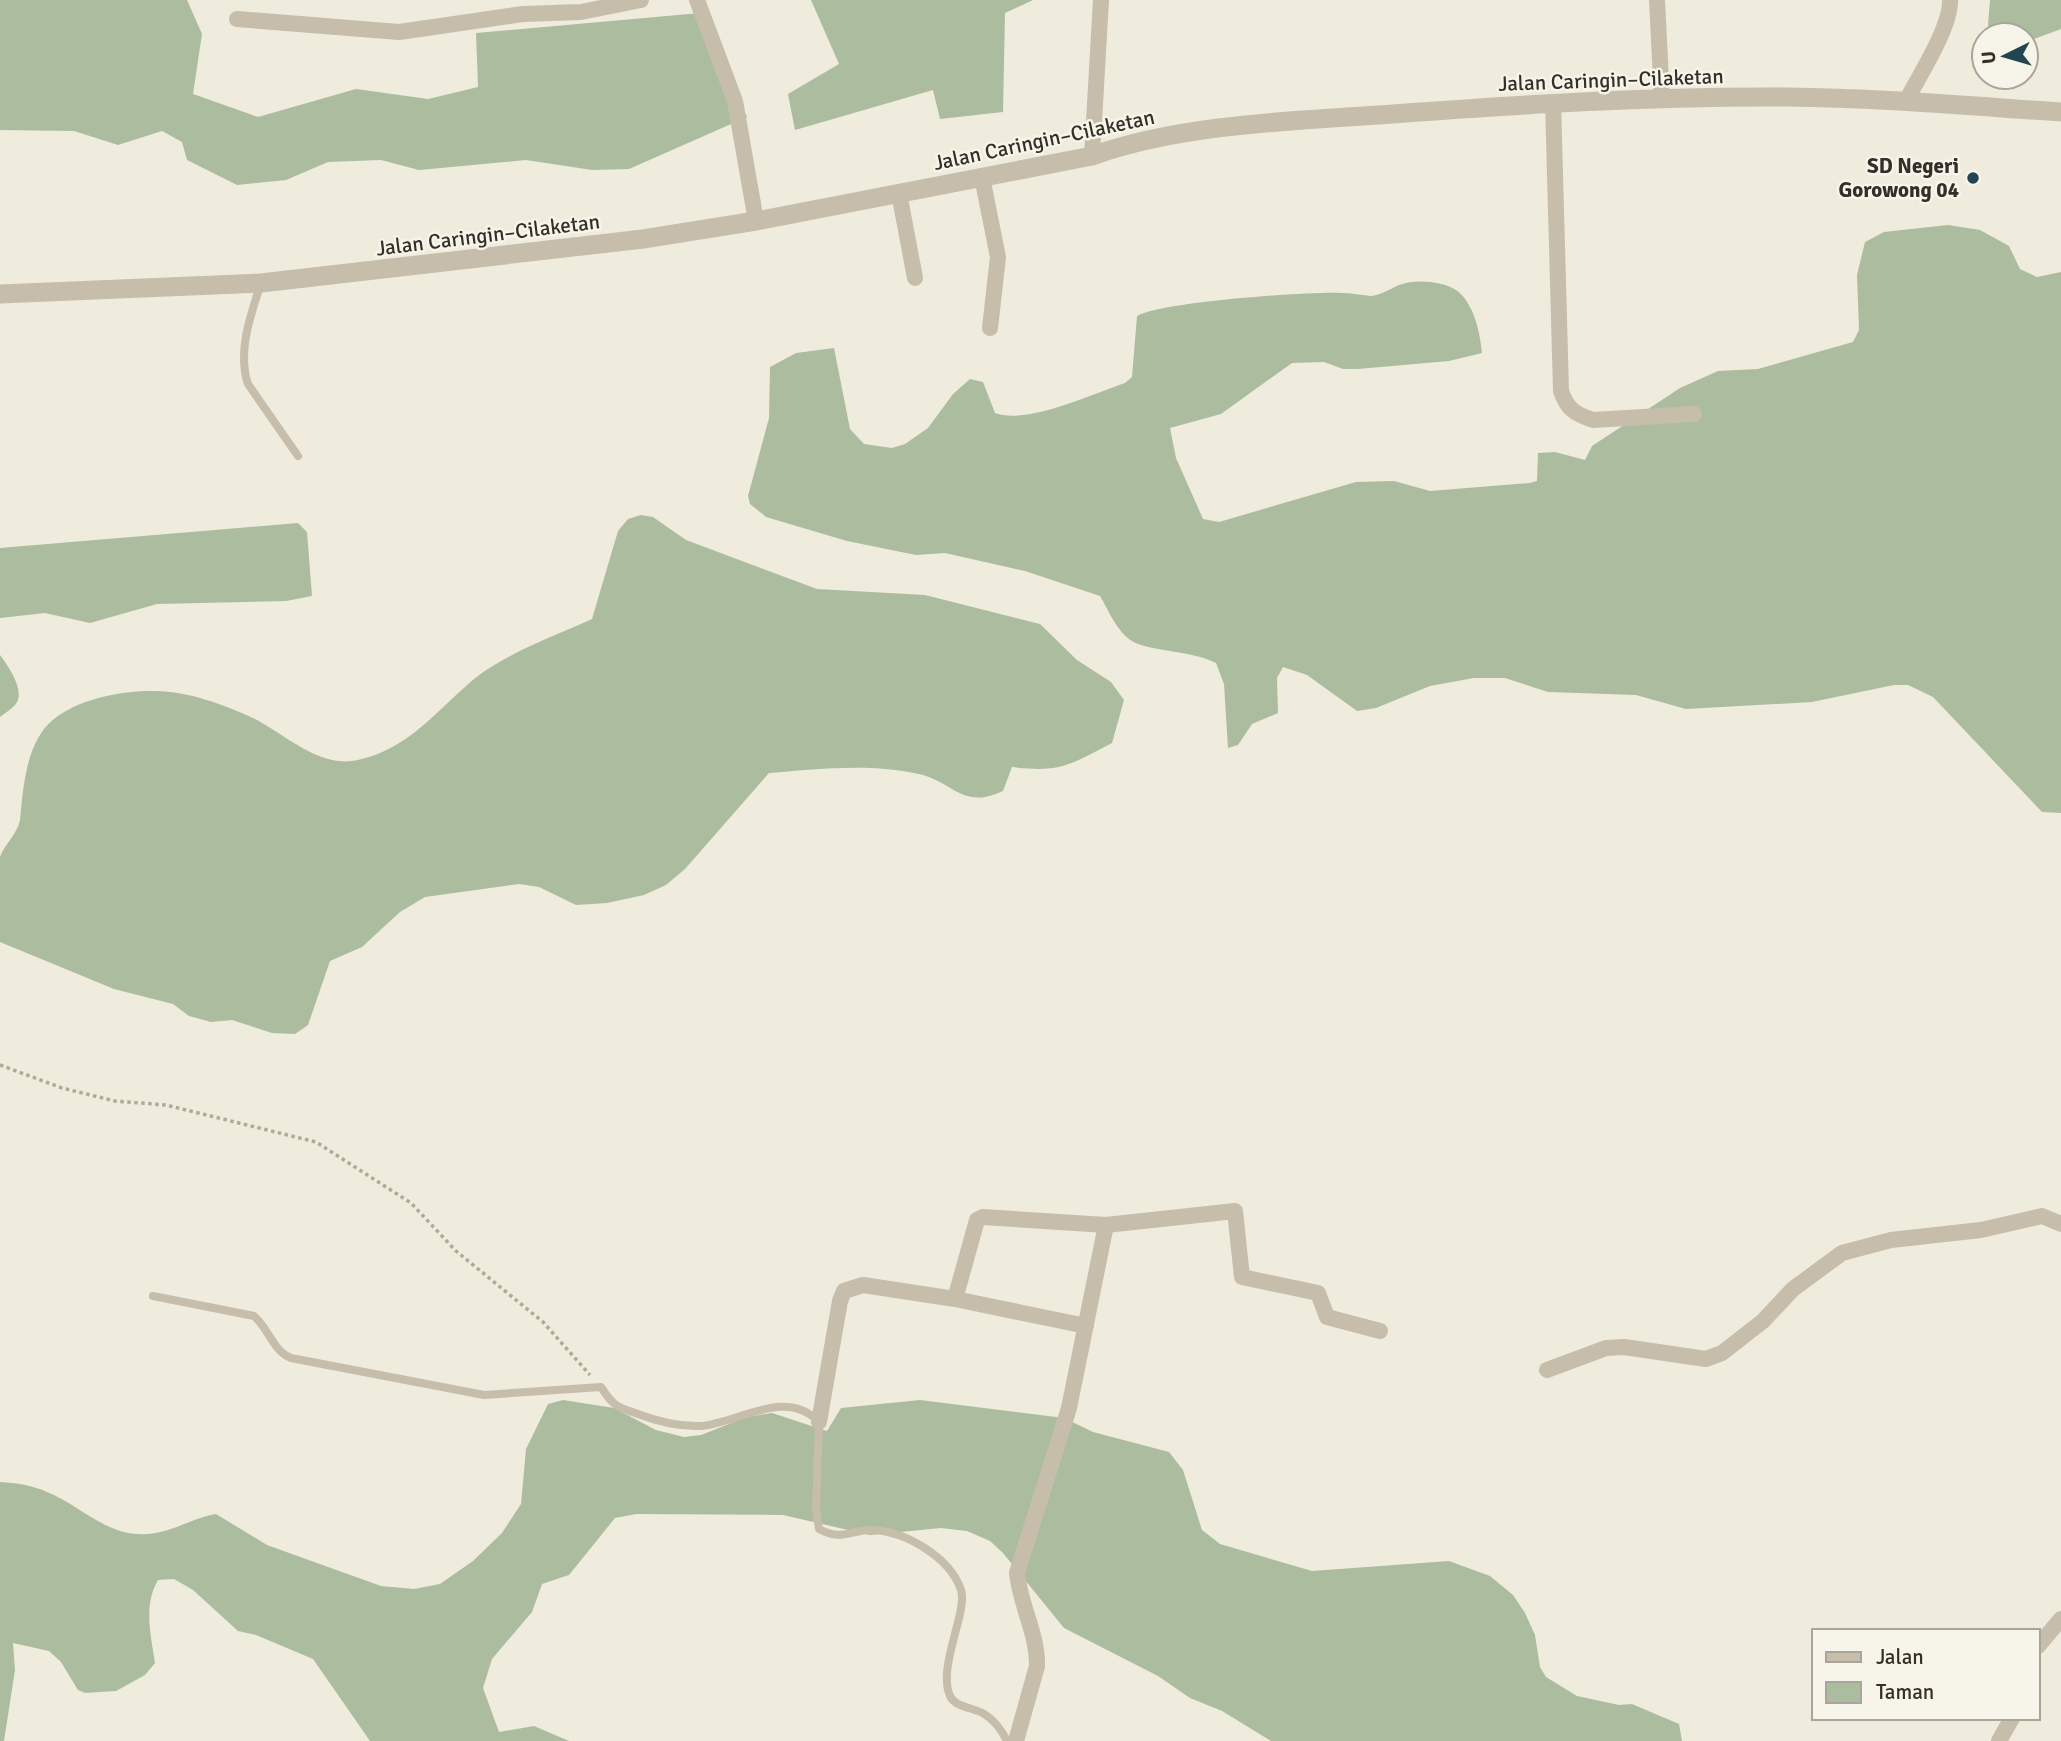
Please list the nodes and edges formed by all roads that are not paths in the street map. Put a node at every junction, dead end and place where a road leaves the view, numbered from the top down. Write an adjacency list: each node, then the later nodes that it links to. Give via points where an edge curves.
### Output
1 (641, 0): 6 (street, via 581,12 523,13 400,32)
2 (697, 0): 14 (street, via 735,101)
3 (1101, 0): 11 (street)
4 (1657, 0): 7 (street)
5 (1950, 0): 8 (street, via 1950,9)
6 (237, 19)
7 (1662, 100): 8 (street, Jalan Caringin–Cilaketan, via 1786,97); 9 (street, Jalan Caringin–Cilaketan)
8 (1906, 101): 10 (street, Jalan Caringin–Cilaketan)
9 (1553, 102): 11 (street, Jalan Caringin–Cilaketan, via 1288,121 1132,141); 19 (street, via 1561,391 1566,406 1592,419)
10 (2061, 112)
11 (1092, 156): 12 (street, Jalan Caringin–Cilaketan)
12 (982, 177): 13 (street, Jalan Caringin–Cilaketan); 18 (street, via 998,257)
13 (899, 193): 14 (street, Jalan Caringin–Cilaketan); 15 (street)
14 (755, 221): 16 (street, Jalan Caringin–Cilaketan, via 643,239)
15 (915, 278)
16 (261, 283): 17 (street, Jalan Caringin–Cilaketan); 20 (lane, via 244,352 244,374)
17 (0, 294)
18 (990, 328)
19 (1695, 414)
20 (298, 456)
21 (2061, 1224): 27 (street, via 2042,1216 1981,1230 1891,1240 1842,1254 1793,1289 1732,1345 1706,1359 1615,1348)
22 (1106, 1225): 24 (street, via 983,1217 977,1220); 25 (street); 26 (street, via 1234,1211 1242,1277 1318,1293 1327,1318)
23 (153, 1296): 28 (lane, via 254,1316 281,1354 291,1358 484,1395 601,1387 611,1405 666,1425 704,1426 774,1408 800,1409)
24 (955, 1299): 25 (street); 28 (street, via 863,1285 844,1291)
25 (1086, 1326): 33 (street, via 1069,1408 1017,1573 1037,1666)
26 (1380, 1331)
27 (1547, 1370)
28 (819, 1422): 32 (lane, via 819,1529 835,1537 869,1530 890,1533 930,1552 952,1573 962,1592 947,1675 950,1696 986,1714)
29 (2061, 1619): 30 (street)
30 (2040, 1644)
31 (2011, 1720): 34 (street)
32 (1007, 1741)
33 (1016, 1741)
34 (1999, 1741)

